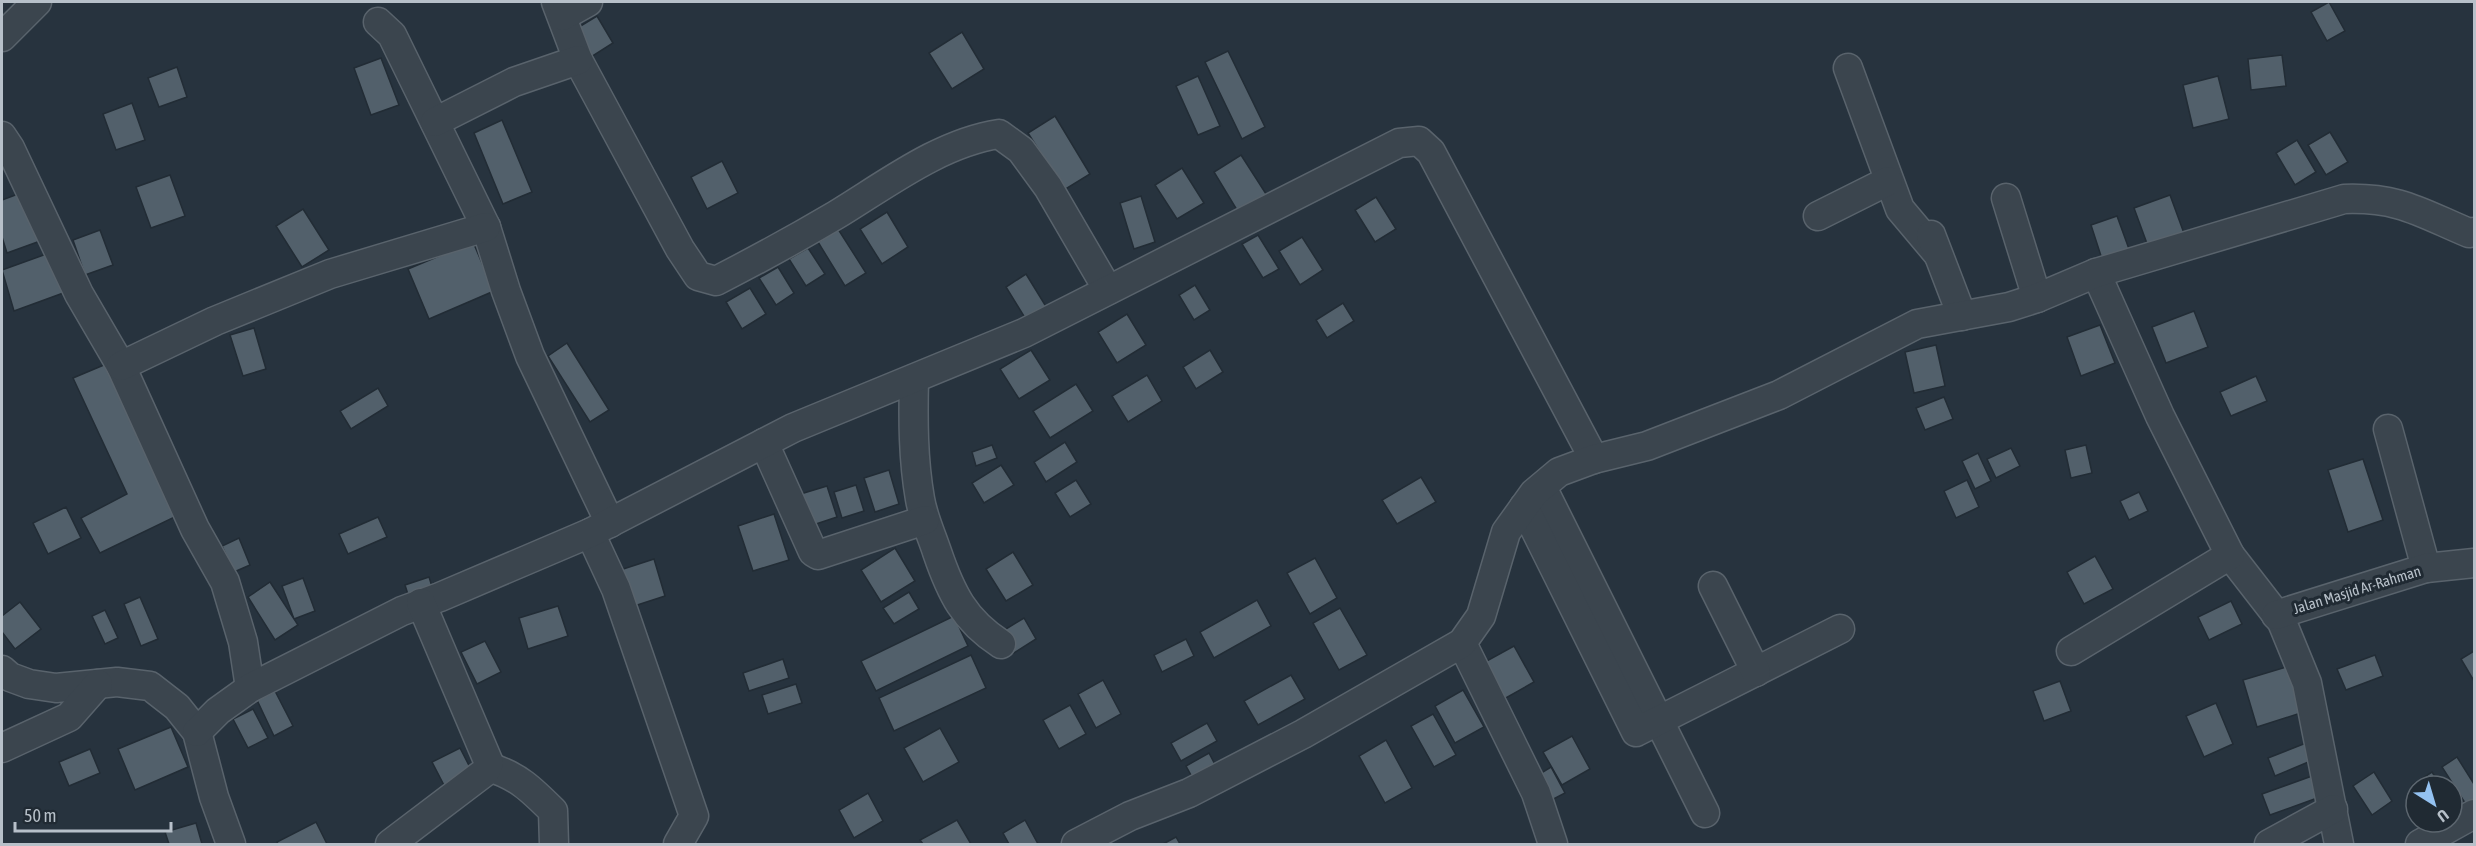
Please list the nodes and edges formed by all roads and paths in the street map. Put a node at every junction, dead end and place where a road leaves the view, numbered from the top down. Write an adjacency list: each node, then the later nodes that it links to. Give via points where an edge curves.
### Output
1 (37, 2): 5 (street)
2 (588, 2): 3 (street)
3 (559, 9): 6 (street)
4 (378, 22): 8 (street, via 392,35)
5 (2, 37)
6 (578, 60): 8 (street, via 514,82); 16 (street, via 698,276 716,281 798,238 929,159 974,138 999,134 1021,150 1048,187)
7 (1848, 68): 10 (street)
8 (435, 122): 13 (street)
9 (2, 136): 19 (street, via 79,294)
10 (1888, 181): 12 (street); 18 (street, via 1900,209 1932,240)
11 (2006, 198): 17 (street)
12 (1818, 216)
13 (486, 226): 19 (street, via 330,274 215,321); 26 (street, via 530,356)
14 (2475, 232): 15 (street, via 2405,205 2373,198 2344,199)
15 (2096, 273): 17 (street); 27 (street, via 2160,416)
16 (1108, 290): 20 (street, via 1024,333); 23 (street, via 1399,143 1419,141 1431,152)
17 (2037, 298): 18 (street)
18 (1962, 316): 23 (street, via 1917,324 1779,395 1647,446)
19 (121, 366): 40 (street, via 195,529 225,582 243,642)
20 (914, 379): 22 (street); 25 (street, via 916,468)
21 (2388, 429): 29 (street)
22 (764, 443): 25 (street, via 813,552 818,555); 26 (street)
23 (1594, 459): 24 (street, via 1559,472)
24 (1533, 497): 34 (street, via 1506,532 1480,616); 41 (street, via 1636,732)
25 (925, 520): 35 (street, via 946,579 965,613 980,631)
26 (600, 528): 31 (street); 51 (street, via 616,589 694,816)
27 (2230, 555): 32 (street); 36 (street)
28 (2475, 563): 29 (street, Jalan Masjid Ar-Rahman)
29 (2426, 568): 32 (street, Jalan Masjid Ar-Rahman)
30 (1713, 586): 38 (street)
31 (421, 603): 40 (street); 44 (street, via 488,756)
32 (2276, 615): 45 (street, via 2307,683)
33 (1840, 630): 38 (street)
34 (1462, 643): 52 (street, via 1303,734 1189,793 1130,816); 53 (street, via 1536,793)
35 (1001, 644)
36 (2071, 651)
37 (2, 670): 39 (street, via 29,684 57,688)
38 (1756, 672): 41 (street)
39 (98, 684): 42 (street, via 150,686 177,707); 43 (street, via 69,717)
40 (250, 688): 42 (street)
41 (1658, 720): 46 (street)
42 (197, 732): 48 (street)
43 (2, 748)
44 (489, 767): 49 (street); 50 (street, via 509,772 553,811)
45 (2333, 809): 54 (street); 55 (street)
46 (1705, 813)
47 (2475, 814): 56 (street)
48 (231, 844)
49 (390, 844)
50 (554, 844)
51 (678, 844)
52 (1076, 844)
53 (1553, 844)
54 (2269, 844)
55 (2339, 844)
56 (2420, 844)

